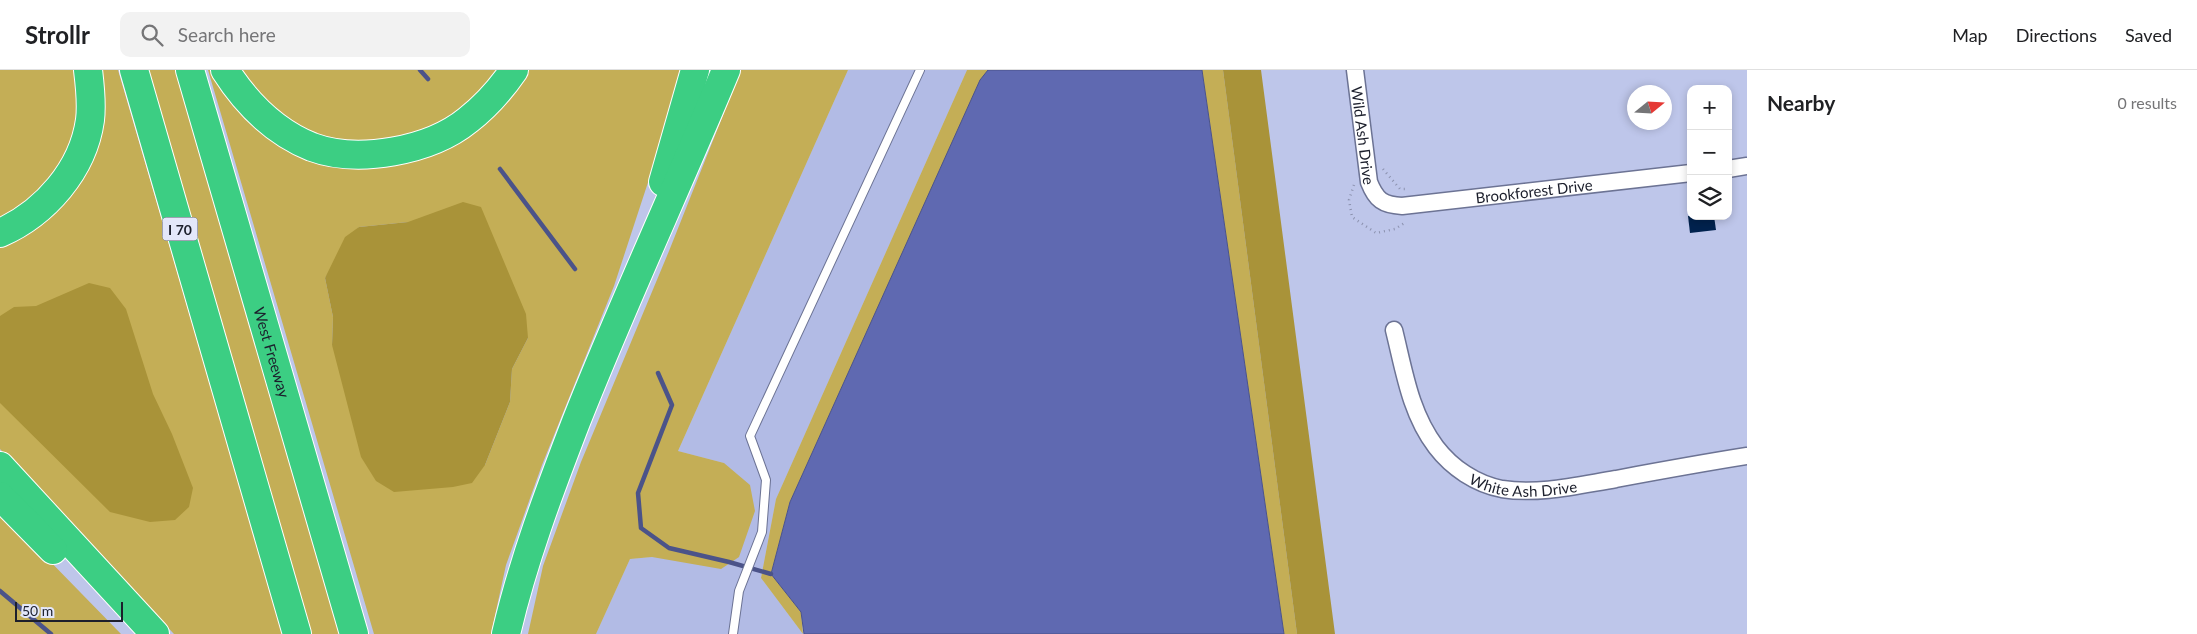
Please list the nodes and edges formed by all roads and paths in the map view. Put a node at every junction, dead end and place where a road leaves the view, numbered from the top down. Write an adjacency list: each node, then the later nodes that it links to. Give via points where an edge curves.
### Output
1 (88, 70): 16 (highway, via 90,120 82,150 66,180 43,207 14,227)
2 (134, 70): 24 (highway, I 70)
3 (190, 70): 25 (highway, West Freeway)
4 (225, 70): 5 (highway, via 241,95 284,133 312,147 340,153 372,154 392,152 436,138 467,121 500,90)
5 (514, 70)
6 (695, 70): 18 (highway)
7 (726, 70): 18 (highway)
8 (920, 70): 27 (lane, via 750,436 766,480 762,532 739,591)
9 (1355, 70): 15 (street, Wild Ash Drive, via 1369,182)
10 (1382, 160): 14 (path, via 1383,169 1400,189)
11 (1747, 166): 12 (street)
12 (1732, 168)
13 (1687, 173): 15 (street, Brookforest Drive, via 1402,206 1388,206)
14 (1414, 190)
15 (1379, 200)
16 (0, 232)
17 (1394, 330): 19 (street, White Ash Drive, via 1413,404 1426,432 1450,462 1476,480 1493,486 1530,490)
18 (612, 332): 26 (highway, via 533,537)
19 (1747, 456)
20 (0, 466): 23 (highway)
21 (0, 496): 22 (highway)
22 (140, 634)
23 (156, 634)
24 (297, 634)
25 (354, 634)
26 (506, 634)
27 (732, 634)

